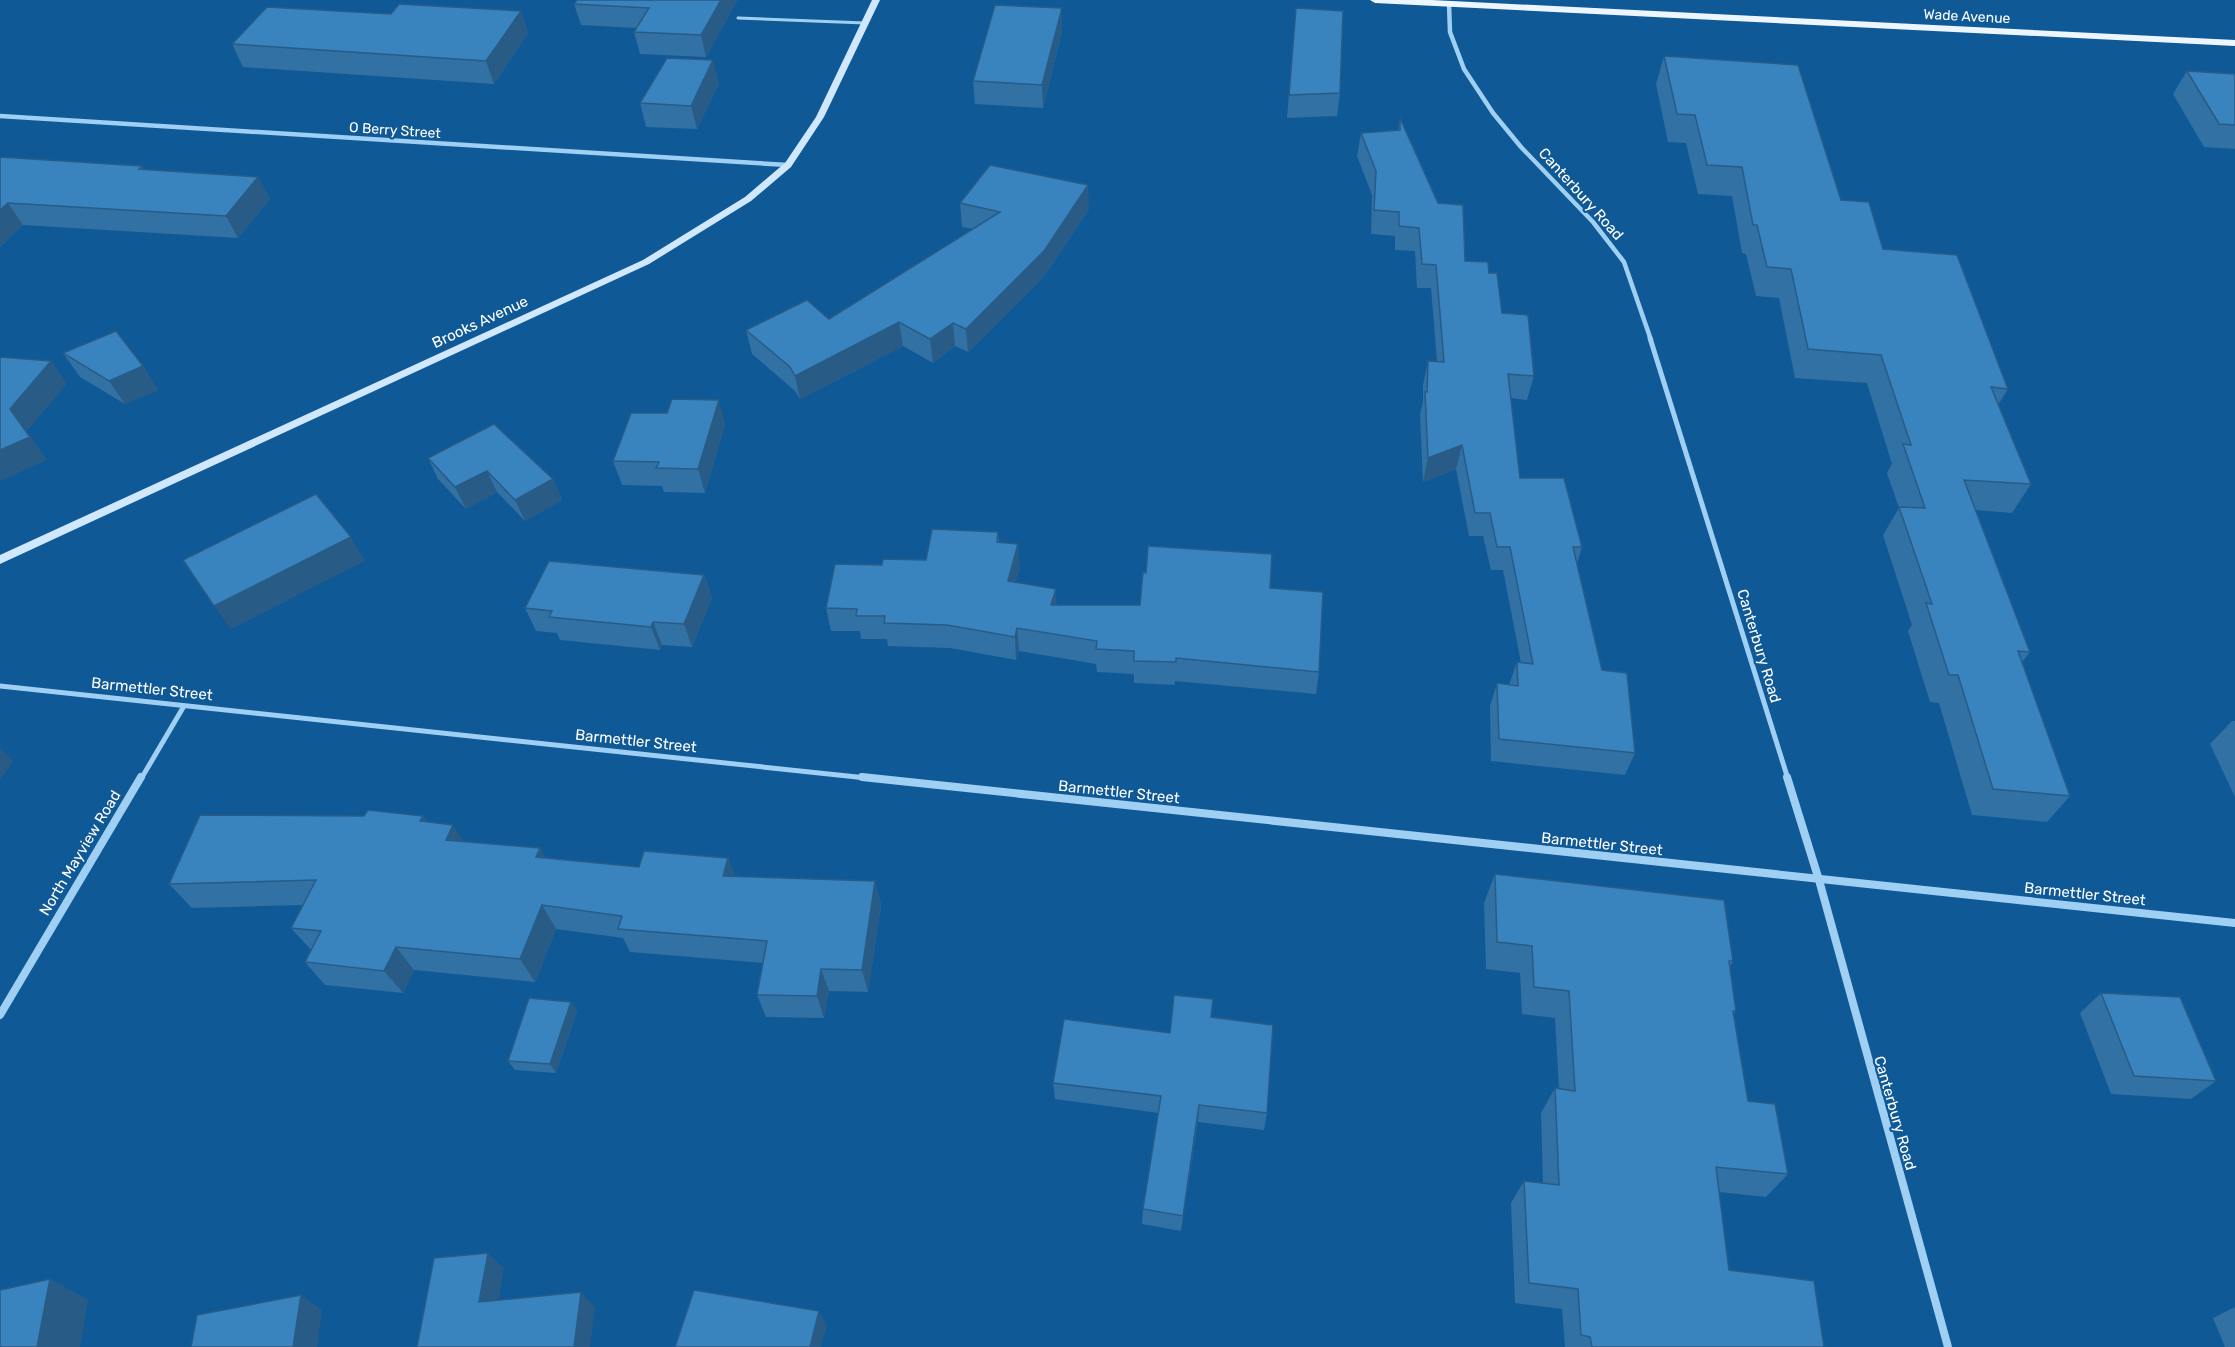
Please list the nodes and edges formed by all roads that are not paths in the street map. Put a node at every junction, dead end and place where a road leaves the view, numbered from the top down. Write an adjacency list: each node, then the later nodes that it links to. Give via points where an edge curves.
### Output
1 (876, 0): 5 (main road, Brooks Avenue)
2 (1375, 0): 3 (main road, Wade Avenue)
3 (1449, 4): 6 (main road, Wade Avenue); 12 (street, Canterbury Road, via 1456,53 1493,113 1624,261)
4 (738, 18): 5 (lane)
5 (865, 23): 8 (main road, Brooks Avenue, via 820,117)
6 (2235, 43)
7 (0, 116): 8 (street, O Berry Street)
8 (788, 165): 9 (main road, Brooks Avenue, via 748,199 646,262)
9 (0, 560)
10 (0, 686): 11 (street, Barmettler Street)
11 (184, 706): 12 (street, Barmettler Street); 14 (street, North Mayview Road)
12 (1819, 880): 13 (street, Barmettler Street); 15 (street, Canterbury Road)
13 (2235, 923)
14 (0, 1015)
15 (1948, 1347)

